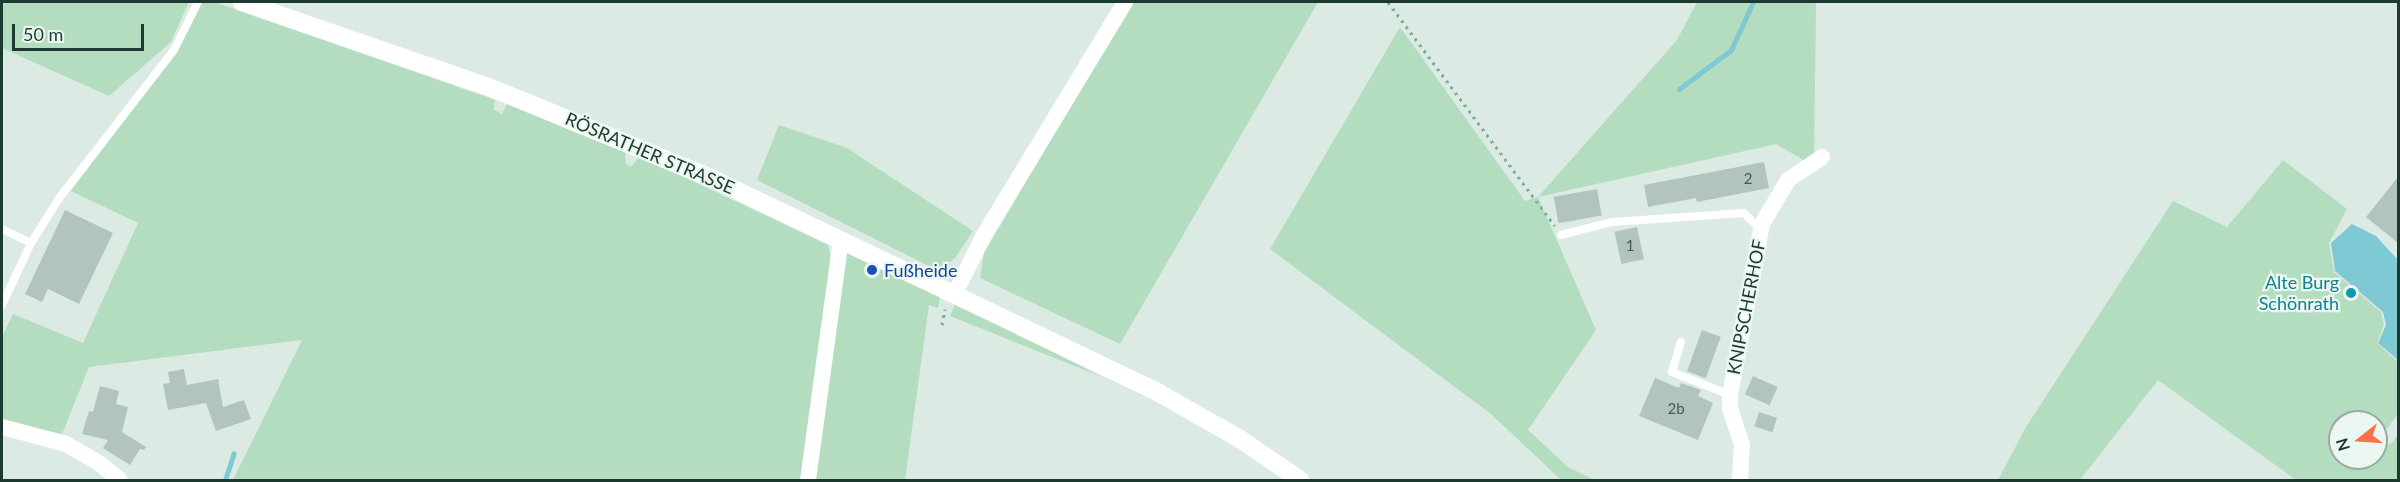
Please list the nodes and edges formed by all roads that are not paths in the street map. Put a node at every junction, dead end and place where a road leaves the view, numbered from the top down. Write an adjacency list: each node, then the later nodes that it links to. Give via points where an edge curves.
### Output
1 (198, 2): 9 (lane, via 174,50 60,197)
2 (242, 2): 8 (street, RÖSRATHER STRASSE, via 572,119)
3 (1125, 2): 10 (street, via 984,235)
4 (1822, 157): 6 (street, KNIPSCHERHOF, via 1788,180)
5 (2, 229): 9 (lane)
6 (1761, 230): 7 (lane, via 1744,213 1612,222); 13 (street, KNIPSCHERHOF)
7 (1561, 235)
8 (841, 238): 10 (street, RÖSRATHER STRASSE); 16 (street)
9 (31, 243): 11 (lane)
10 (955, 292): 17 (street, RÖSRATHER STRASSE, via 1159,393 1240,439)
11 (2, 305)
12 (1681, 342): 13 (lane, via 1672,372)
13 (1730, 395): 18 (street, KNIPSCHERHOF, via 1742,445)
14 (2, 427): 15 (street, via 66,444)
15 (120, 480)
16 (808, 480)
17 (1300, 480)
18 (1740, 480)

